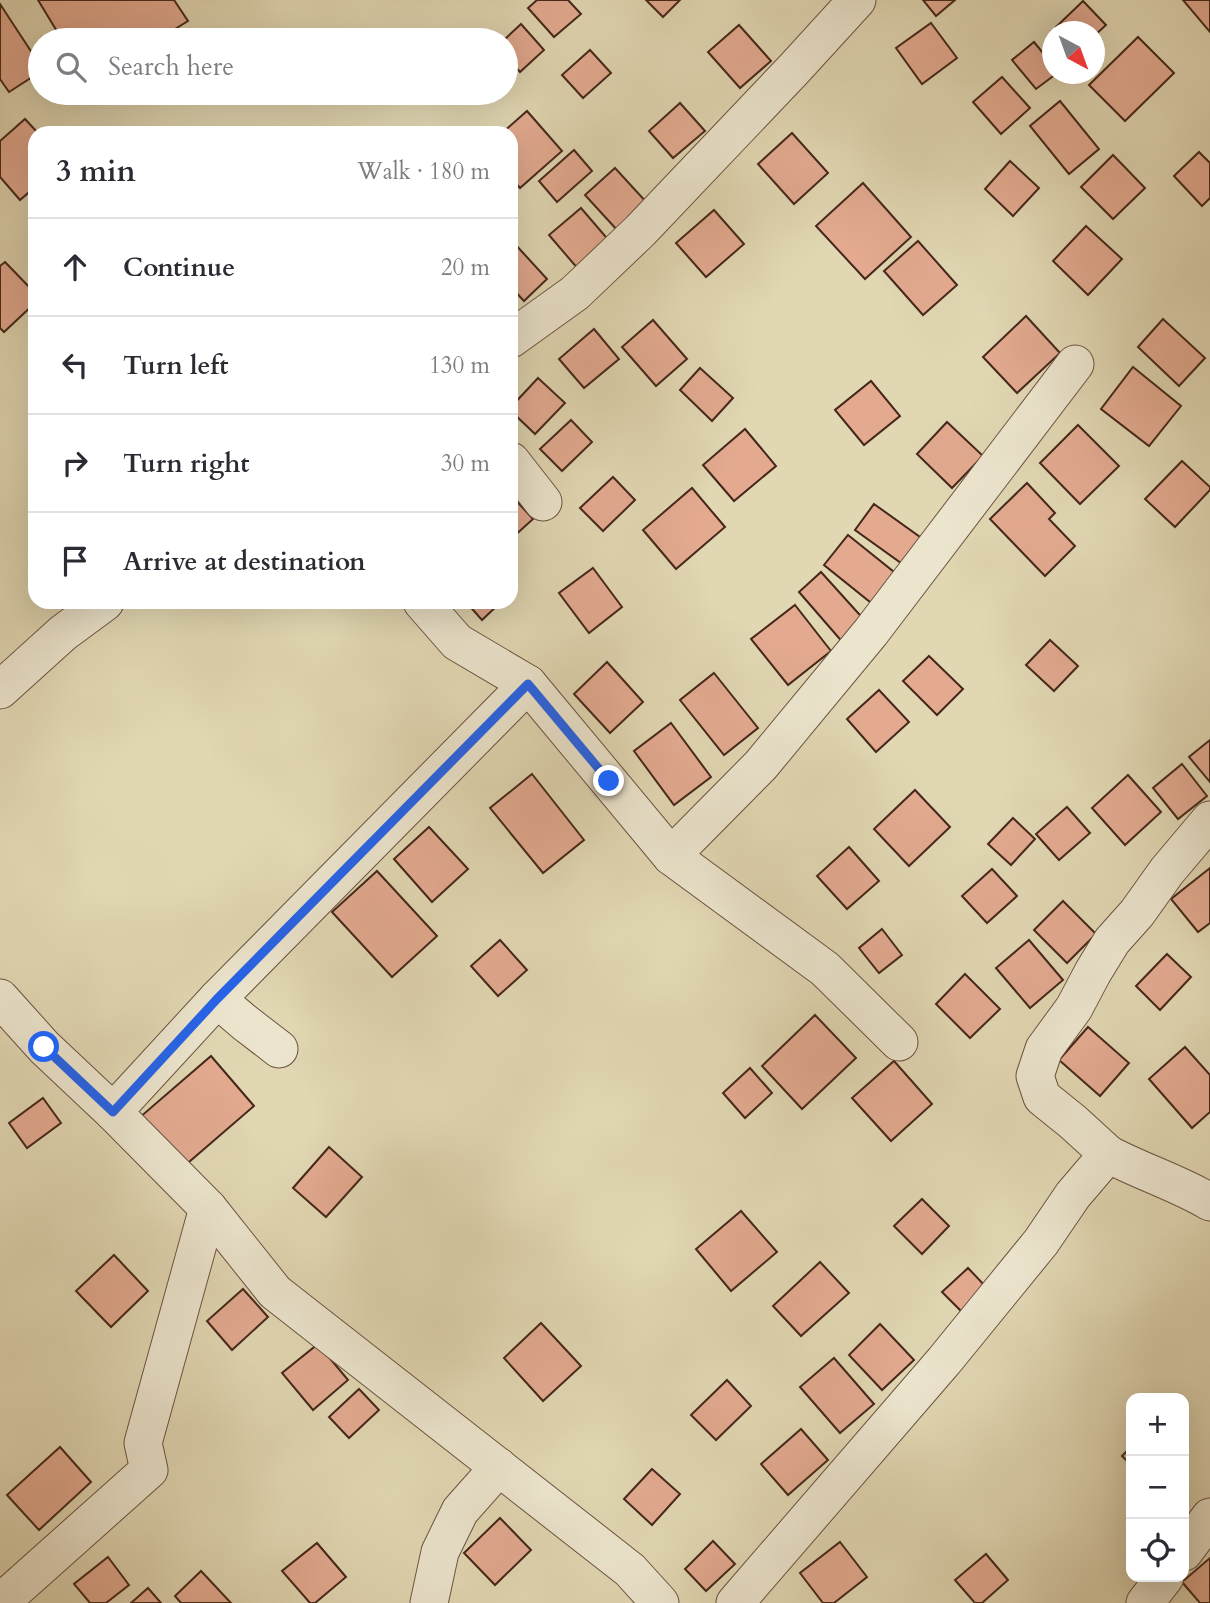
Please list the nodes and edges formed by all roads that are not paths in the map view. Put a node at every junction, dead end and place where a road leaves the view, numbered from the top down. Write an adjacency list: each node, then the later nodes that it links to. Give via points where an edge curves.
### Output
1 (857, 0): 2 (street, via 640,231 575,293)
2 (518, 334)
3 (1075, 365): 11 (street, via 871,632 761,765)
4 (518, 470): 5 (street)
5 (543, 502)
6 (96, 609): 9 (street)
7 (428, 609): 8 (street, via 457,642)
8 (528, 684): 11 (street); 13 (street)
9 (0, 690)
10 (1210, 820): 17 (street, via 1112,941 1074,1008 1044,1049 1035,1076 1042,1097)
11 (671, 856): 14 (street, via 825,969)
12 (0, 998): 16 (street)
13 (217, 999): 15 (street); 16 (street)
14 (900, 1042)
15 (279, 1048)
16 (113, 1112): 19 (street)
17 (1108, 1154): 18 (street); 27 (street, via 944,1361)
18 (1210, 1202)
19 (208, 1208): 20 (street, via 275,1292); 24 (street, via 144,1443 149,1470)
20 (499, 1467): 25 (street, via 460,1510 440,1552); 26 (street, via 629,1570)
21 (1210, 1517): 22 (street)
22 (1189, 1545)
23 (1161, 1582): 28 (street)
24 (0, 1603)
25 (429, 1603)
26 (660, 1603)
27 (735, 1603)
28 (1145, 1603)

